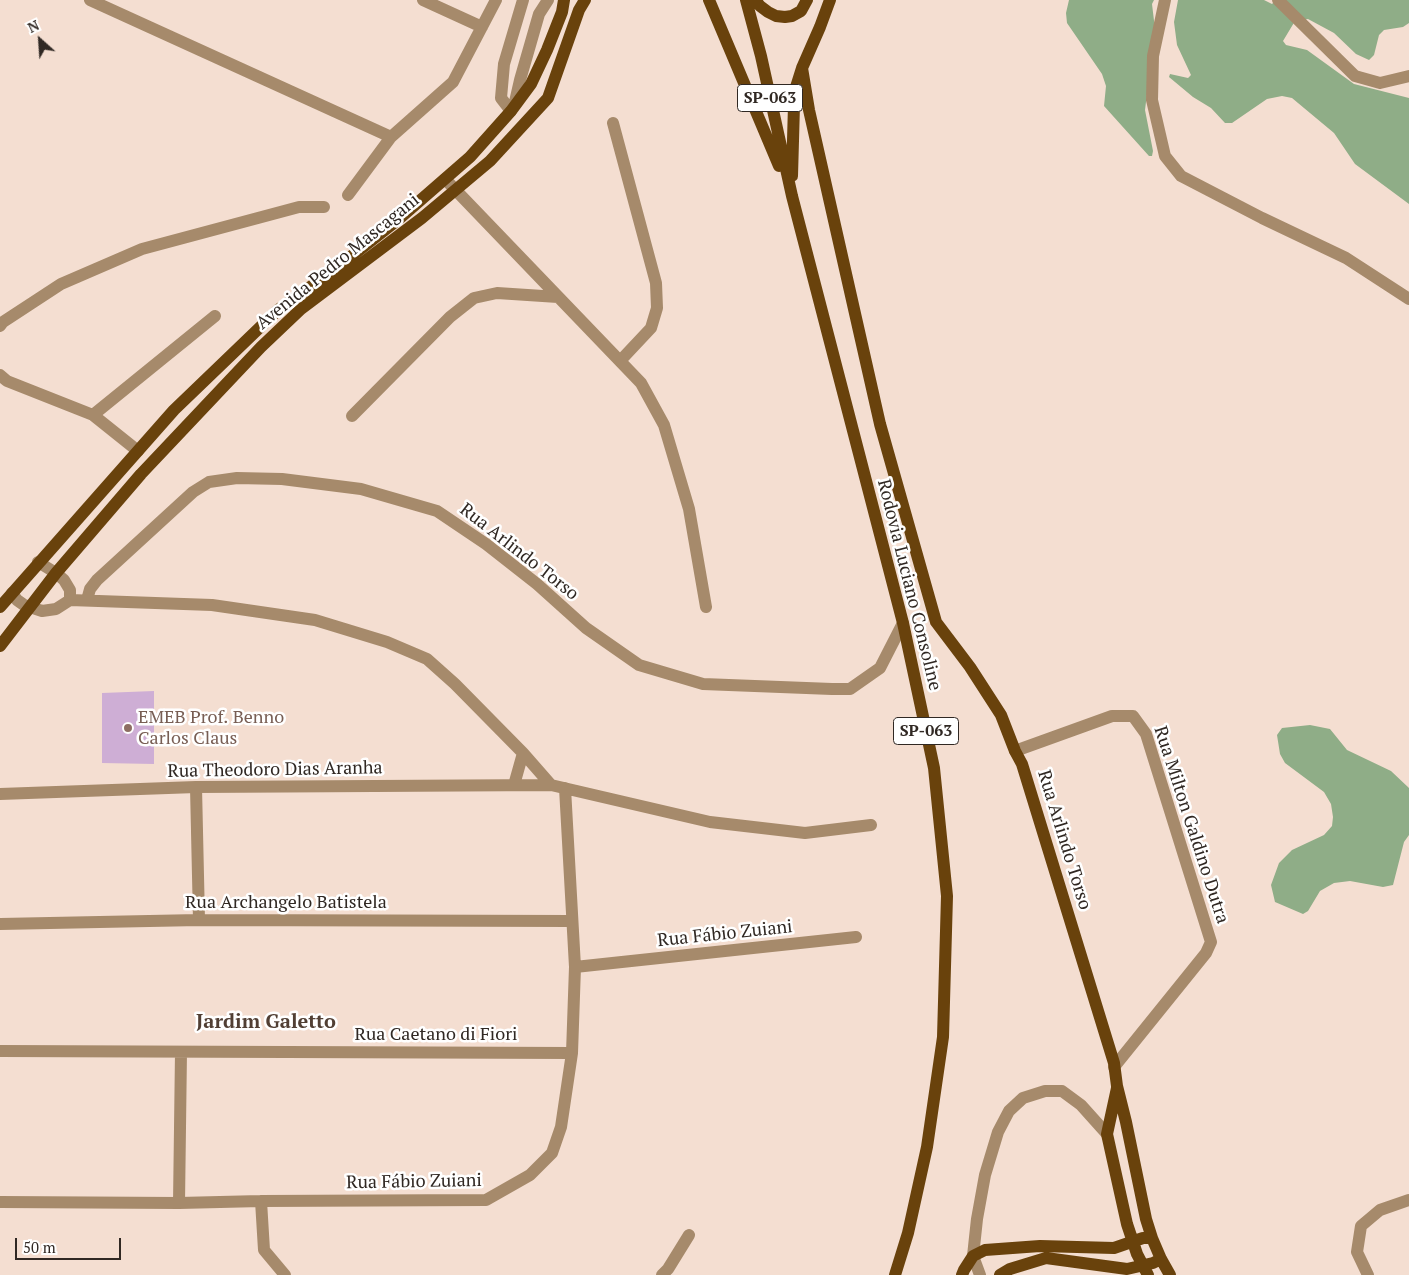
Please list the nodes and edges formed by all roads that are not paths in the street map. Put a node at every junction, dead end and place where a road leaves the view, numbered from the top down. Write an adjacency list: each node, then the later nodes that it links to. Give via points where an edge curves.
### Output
1 (90, 0): 23 (street)
2 (423, 0): 17 (street)
3 (496, 0): 17 (street)
4 (523, 0): 20 (street, via 504,64 501,98)
5 (538, 0): 16 (street)
6 (548, 0): 16 (street)
7 (564, 0): 20 (main road, Avenida Pedro Mascagani, via 562,12 531,84)
8 (709, 0): 27 (main road)
9 (746, 0): 27 (main road, Rodovia Luciano Consoline / SP-063)
10 (755, 0): 11 (main road, via 768,12 785,17 801,11)
11 (807, 0)
12 (830, 0): 18 (main road)
13 (1165, 0): 30 (street, via 1153,56 1152,100 1164,156 1181,176 1346,258)
14 (1278, 0): 19 (street, via 1355,76 1380,83)
15 (581, 3): 21 (main road, Avenida Pedro Mascagani, via 548,98)
16 (539, 14): 20 (street)
17 (482, 27): 23 (street, via 453,82)
18 (802, 68): 27 (main road, via 794,105); 48 (main road, Rua Arlindo Torso, via 880,424 936,622 1001,715)
19 (1409, 76)
20 (512, 109): 21 (main road, via 520,114); 24 (main road, Avenida Pedro Mascagani, via 470,157)
21 (533, 114): 25 (main road, Avenida Pedro Mascagani, via 490,161)
22 (612, 123): 33 (street, via 656,282 657,308 651,328)
23 (392, 137): 26 (street)
24 (444, 179): 25 (street); 37 (main road, Avenida Pedro Mascagani, via 400,218 278,310 174,410)
25 (455, 190): 29 (street); 39 (main road, Avenida Pedro Mascagani, via 302,309 261,347 141,474)
26 (348, 195)
27 (792, 196): 46 (main road, Rodovia Luciano Consoline / SP-063)
28 (324, 208): 32 (street, via 300,207 142,249 61,284)
29 (558, 297): 33 (street); 36 (street, via 497,293 474,298 450,317)
30 (1409, 299)
31 (215, 316): 35 (street)
32 (0, 326)
33 (620, 361): 44 (street, via 641,383 664,425 689,508)
34 (0, 375): 35 (street, via 7,381)
35 (93, 415): 37 (street)
36 (352, 416)
37 (138, 451): 38 (main road, Avenida Pedro Mascagani)
38 (38, 562): 39 (street); 40 (main road, Avenida Pedro Mascagani)
39 (56, 573): 41 (street, via 70,590); 45 (main road, Avenida Pedro Mascagani)
40 (12, 592): 43 (main road, Avenida Pedro Mascagani); 45 (street, via 17,600)
41 (70, 600): 42 (street); 45 (street, via 56,609 42,611)
42 (86, 600): 46 (street, Rua Arlindo Torso, via 97,580 193,492 209,482 237,478 282,479 361,488 437,510 537,584 586,628 639,665 703,684 850,689 880,668); 49 (street, via 221,606 314,620 387,642 427,659)
43 (0, 607)
44 (706, 607)
45 (30, 608): 47 (main road, Avenida Pedro Mascagani)
46 (903, 623): 81 (main road, Rodovia Luciano Consoline / SP-063, via 934,768 947,896 943,1037 927,1147)
47 (0, 646)
48 (1015, 751): 64 (main road, Rua Arlindo Torso, via 1022,764); 64 (street, Rua Milton Galdino Dutra, via 1112,716 1133,716 1146,734 1155,762 1211,942 1206,953)
49 (523, 753): 50 (street); 51 (street)
50 (514, 785): 51 (street, Rua Theodoro Dias Aranha); 52 (street, Rua Theodoro Dias Aranha)
51 (551, 785): 53 (street, Rua Theodoro Dias Aranha)
52 (196, 787): 54 (street, Rua Theodoro Dias Aranha); 56 (street)
53 (565, 788): 55 (street, Rua Theodoro Dias Aranha, via 710,822 805,833); 57 (street)
54 (0, 794)
55 (871, 825)
56 (199, 920): 57 (street, Rua Archangelo Batistela); 58 (street, Rua Archangelo Batistela)
57 (571, 921): 60 (street)
58 (0, 924)
59 (856, 937): 60 (street, Rua Fábio Zuiani)
60 (575, 967): 63 (street, Rua Fábio Zuiani)
61 (0, 1051): 62 (street, Rua Caetano di Fiori)
62 (181, 1052): 63 (street, Rua Caetano di Fiori); 70 (street)
63 (572, 1053): 69 (street, Rua Fábio Zuiani, via 561,1127 552,1153 530,1175 486,1200)
64 (1114, 1066): 65 (main road, Rua Arlindo Torso)
65 (1117, 1086): 66 (main road); 72 (main road)
66 (1107, 1134): 73 (main road); 75 (street, via 1081,1105 1062,1091 1045,1091 1023,1098 1009,1111 998,1132 985,1175)
67 (1409, 1200): 86 (street, via 1380,1210 1361,1226 1357,1252)
68 (0, 1202): 70 (street, Rua Fábio Zuiani)
69 (261, 1202): 70 (street, Rua Fábio Zuiani); 79 (street, via 264,1250)
70 (179, 1203)
71 (688, 1235): 80 (street)
72 (1152, 1238): 73 (main road); 76 (main road)
73 (1133, 1242): 74 (main road); 78 (main road)
74 (1114, 1248): 75 (main road, via 1040,1246 985,1250); 77 (main road)
75 (973, 1256): 82 (main road); 83 (street)
76 (1161, 1259): 78 (main road); 85 (main road)
77 (1112, 1271): 78 (main road); 84 (main road, via 1046,1258)
78 (1145, 1271)
79 (285, 1275)
80 (662, 1275)
81 (895, 1275)
82 (962, 1275)
83 (980, 1275)
84 (1000, 1275)
85 (1170, 1275)
86 (1368, 1275)

